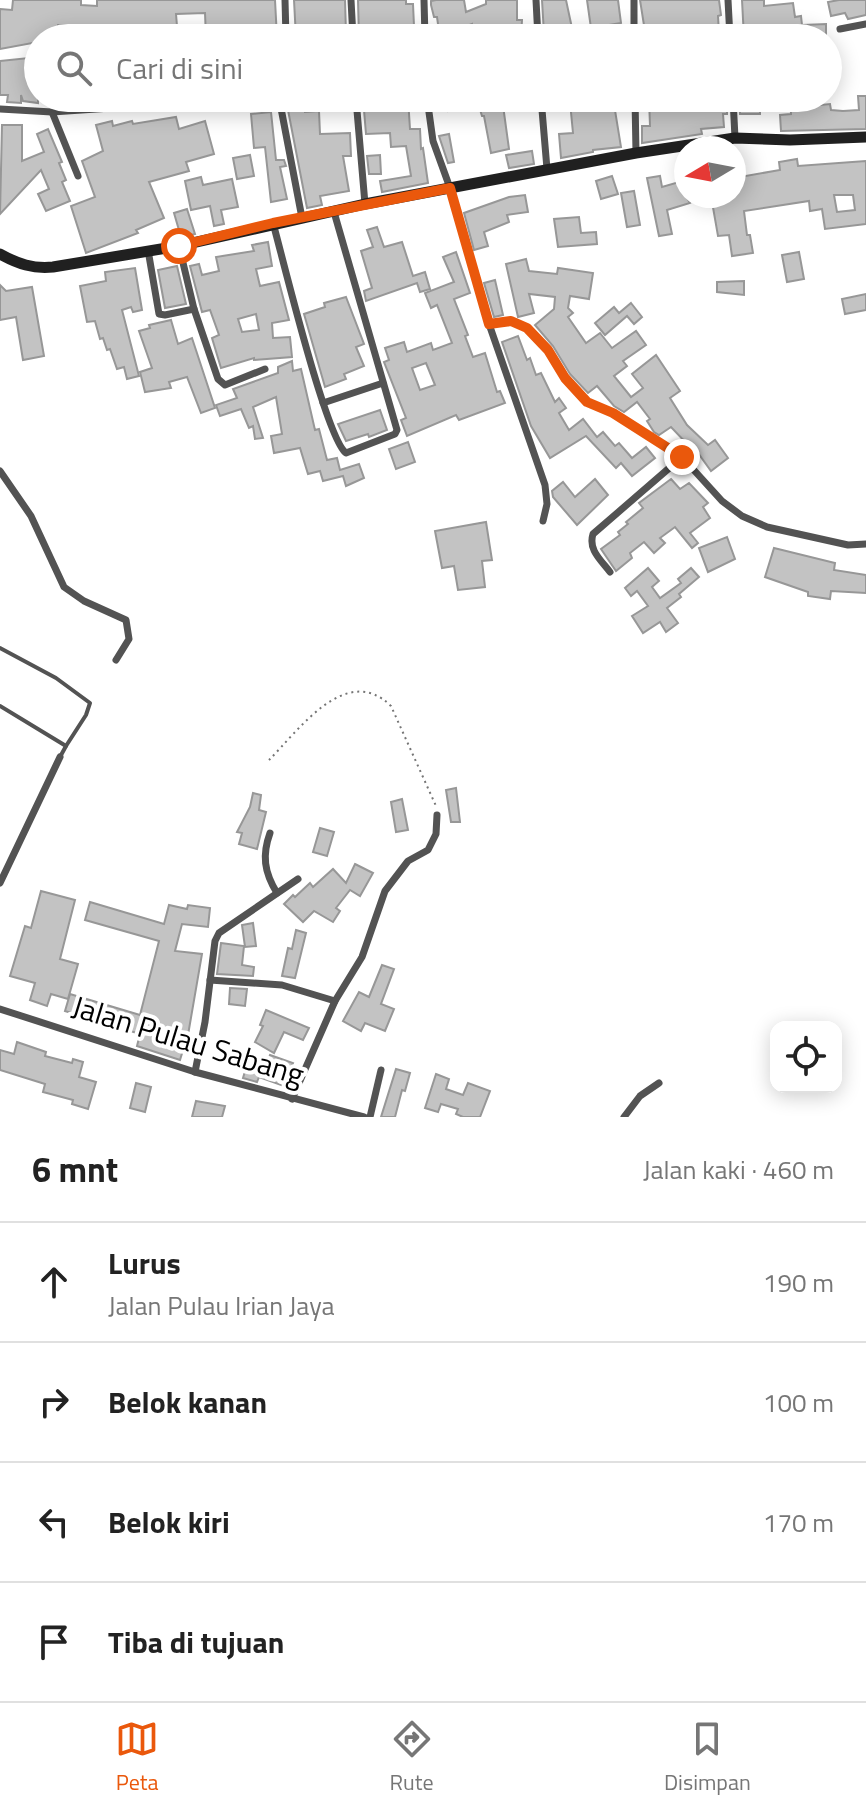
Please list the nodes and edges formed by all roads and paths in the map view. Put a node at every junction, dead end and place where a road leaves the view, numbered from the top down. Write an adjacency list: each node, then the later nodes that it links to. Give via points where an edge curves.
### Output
1 (285, 0): 7 (street)
2 (351, 0): 8 (street)
3 (424, 0): 9 (street)
4 (536, 0): 10 (street)
5 (634, 0): 11 (street)
6 (728, 0): 12 (street)
7 (286, 24)
8 (352, 24)
9 (425, 24)
10 (537, 24)
11 (634, 24)
12 (729, 24)
13 (866, 24): 14 (street)
14 (842, 29)
15 (0, 109): 16 (street)
16 (24, 110)
17 (52, 112): 30 (street)
18 (282, 112): 34 (street)
19 (357, 112): 32 (street)
20 (429, 112): 31 (street)
21 (542, 112): 29 (street)
22 (635, 112): 28 (street)
23 (734, 112): 24 (street)
24 (735, 136)
25 (866, 137): 26 (street)
26 (746, 138)
27 (674, 147): 28 (street)
28 (636, 153): 29 (street)
29 (547, 169): 31 (street)
30 (78, 176)
31 (450, 188): 32 (street); 40 (street)
32 (365, 204): 33 (street)
33 (334, 212): 34 (street); 42 (street)
34 (302, 218): 35 (street)
35 (273, 223): 36 (street); 43 (street)
36 (179, 246): 37 (street); 39 (street)
37 (148, 250): 38 (street, via 42,268); 39 (street, via 159,314)
38 (0, 254)
39 (194, 309): 41 (street, via 223,384)
40 (489, 324): 44 (street, via 511,321 527,328 587,402); 46 (street, via 545,485)
41 (265, 369)
42 (383, 383): 43 (street); 43 (street, via 397,432 367,446 343,452)
43 (323, 403)
44 (682, 457): 47 (street, via 722,501 754,523 848,545); 48 (street, via 593,534 592,549)
45 (0, 471): 50 (street, via 31,516 64,587 126,620 129,639)
46 (543, 521)
47 (866, 544)
48 (610, 572)
49 (0, 648): 52 (lane, via 90,703)
50 (116, 660)
51 (0, 706): 52 (lane)
52 (66, 746): 53 (lane)
53 (60, 757): 58 (street)
54 (269, 760): 55 (path, via 331,699 355,692 378,696 391,706 432,792)
55 (437, 815): 61 (street, via 428,850 408,861 385,891 362,957)
56 (270, 833): 59 (street, via 265,861)
57 (298, 879): 59 (street)
58 (0, 883)
59 (277, 893): 60 (street, via 219,933)
60 (210, 980): 61 (street, via 282,985); 64 (street)
61 (335, 1001): 66 (street)
62 (0, 1009): 64 (street, Jalan Pulau Sabang)
63 (381, 1070): 67 (street)
64 (195, 1072): 66 (street, Jalan Pulau Sabang)
65 (659, 1083): 68 (street)
66 (292, 1099): 67 (street, Jalan Pulau Sabang)
67 (367, 1117)
68 (624, 1117)

